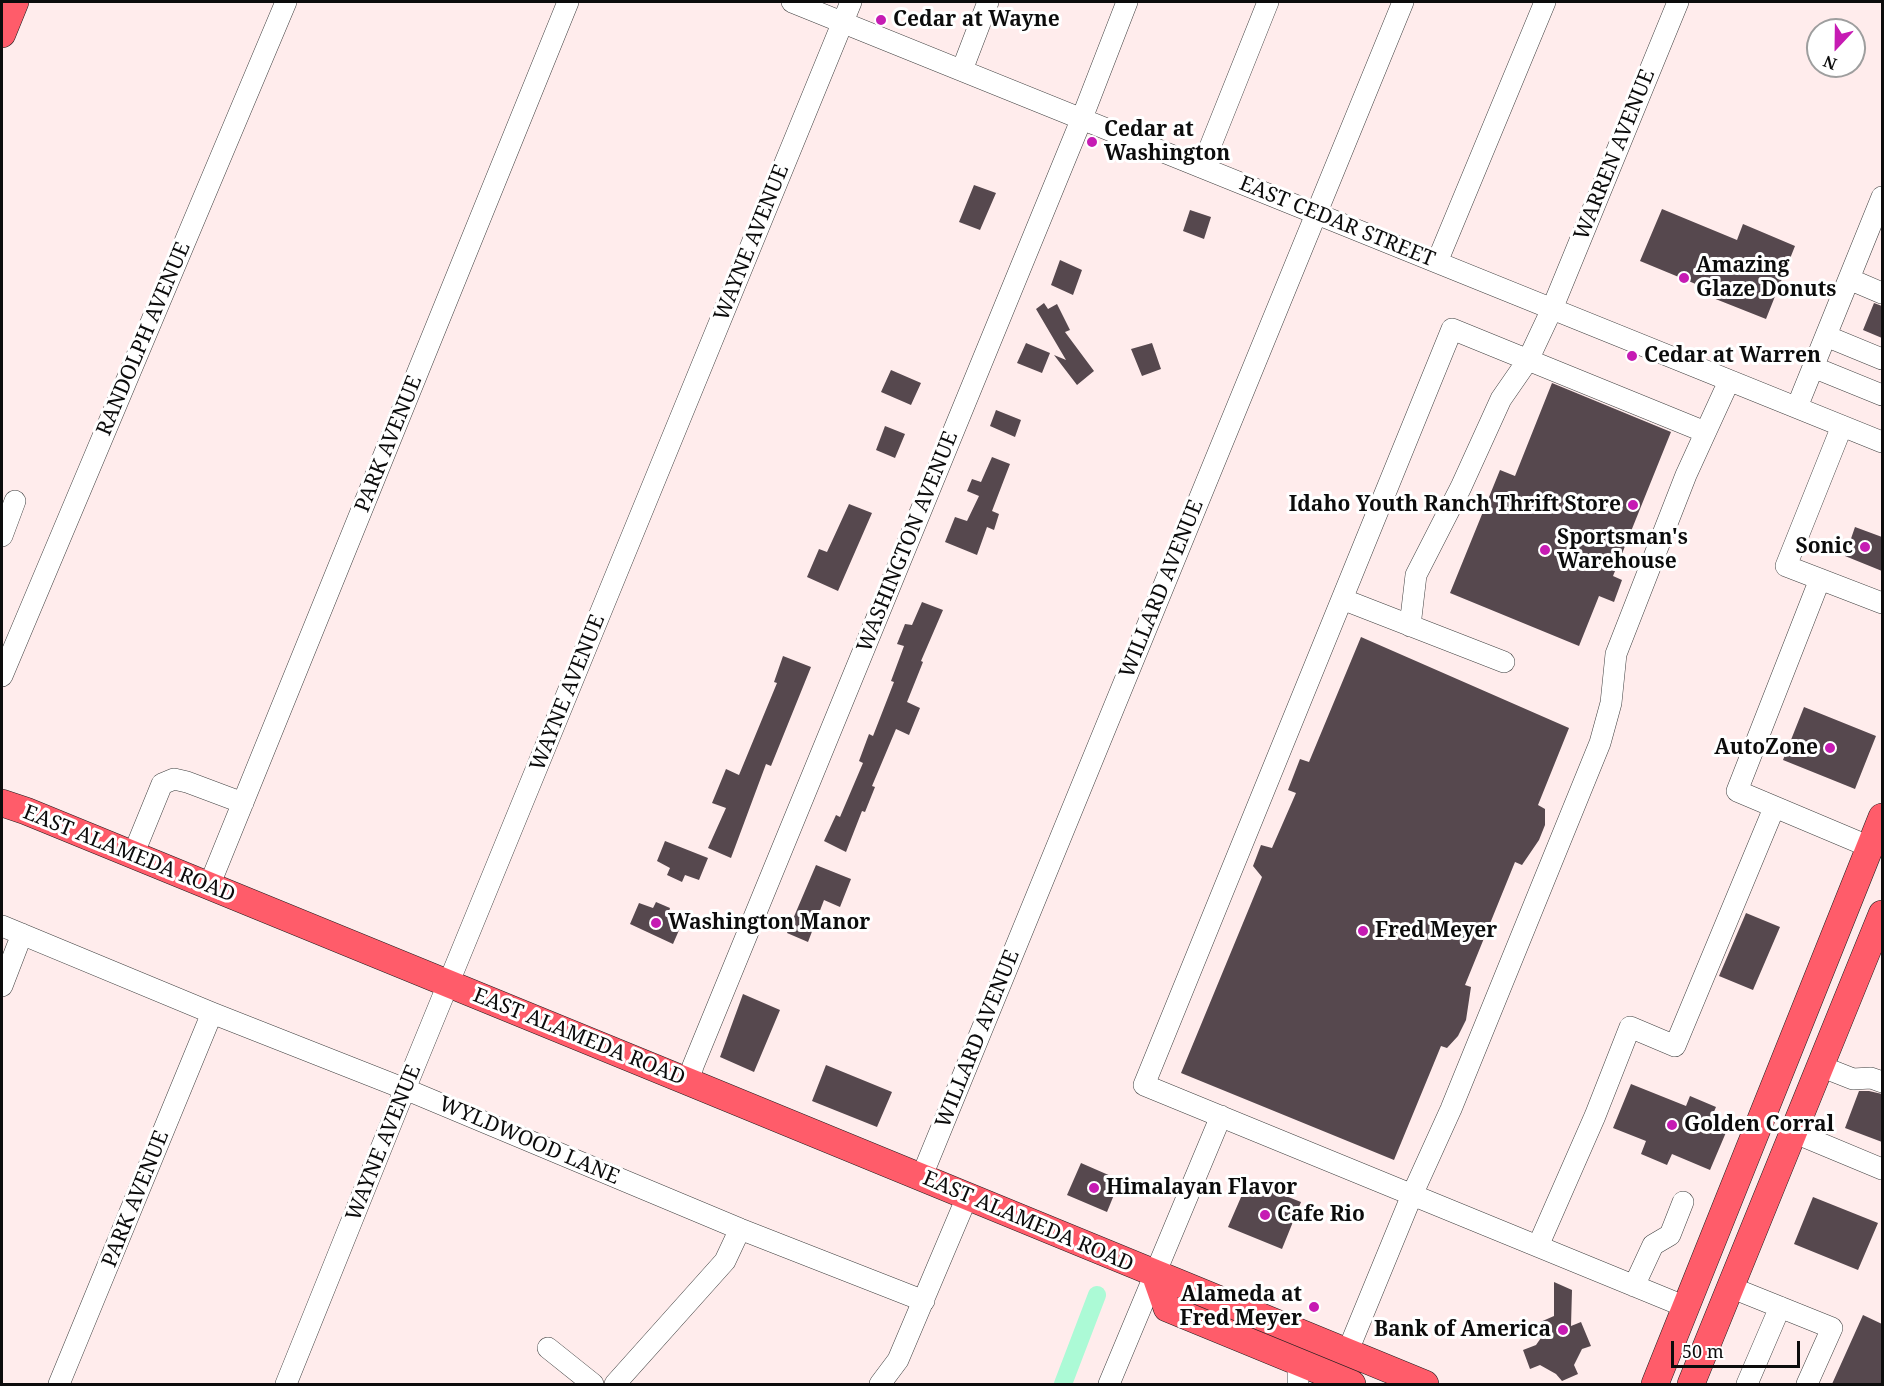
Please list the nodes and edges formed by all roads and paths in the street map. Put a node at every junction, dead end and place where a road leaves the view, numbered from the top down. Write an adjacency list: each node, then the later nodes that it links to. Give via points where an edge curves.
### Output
1 (15, 2): 13 (main road)
2 (286, 2): 39 (street, RANDOLPH AVENUE)
3 (568, 2): 43 (street, PARK AVENUE)
4 (792, 2): 12 (street, EAST CEDAR STREET)
5 (851, 2): 12 (street, WAYNE AVENUE)
6 (988, 2): 14 (street)
7 (1127, 2): 15 (street, WASHINGTON AVENUE)
8 (1268, 2): 16 (street)
9 (1402, 2): 18 (street, WILLARD AVENUE)
10 (1545, 2): 19 (street)
11 (1678, 2): 22 (street, WARREN AVENUE)
12 (843, 22): 14 (street, EAST CEDAR STREET); 52 (street, WAYNE AVENUE)
13 (2, 34)
14 (962, 70): 15 (street, EAST CEDAR STREET)
15 (1082, 118): 16 (street, EAST CEDAR STREET); 56 (street, WASHINGTON AVENUE)
16 (1202, 167): 18 (street, EAST CEDAR STREET)
17 (1882, 201): 20 (street)
18 (1316, 213): 19 (street, EAST CEDAR STREET); 62 (street, WILLARD AVENUE)
19 (1437, 262): 22 (street, EAST CEDAR STREET)
20 (1849, 279): 21 (street); 23 (street)
21 (1882, 293)
22 (1552, 309): 25 (street, WARREN AVENUE); 27 (street, EAST CEDAR STREET)
23 (1826, 336): 24 (street); 26 (street)
24 (1882, 359)
25 (1528, 360): 31 (street); 36 (street, via 1452,329); 38 (street, WARREN AVENUE, via 1501,399 1416,575)
26 (1813, 367): 28 (street); 29 (street)
27 (1729, 381): 29 (street, EAST CEDAR STREET); 31 (street)
28 (1882, 395)
29 (1797, 407): 30 (street, EAST CEDAR STREET)
30 (1842, 426): 32 (street, EAST CEDAR STREET); 35 (street, via 1786,566)
31 (1705, 432): 63 (street, via 1616,654 1611,703 1600,743)
32 (1882, 442)
33 (15, 501): 34 (street)
34 (2, 536)
35 (1820, 579): 37 (street); 44 (street, via 1737,791)
36 (1342, 599): 38 (street); 59 (street, via 1144,1085)
37 (1882, 603)
38 (1410, 626): 40 (street)
39 (7, 646): 41 (street, RANDOLPH AVENUE)
40 (1504, 662)
41 (2, 676)
42 (2, 803): 47 (main road, EAST ALAMEDA ROAD)
43 (243, 803): 47 (street, via 187,782 174,779 162,784); 48 (street, PARK AVENUE)
44 (1774, 808): 46 (street); 67 (street, via 1675,1046 1630,1028)
45 (1882, 817): 46 (main road)
46 (1870, 847): 72 (main road)
47 (133, 855): 48 (main road, EAST ALAMEDA ROAD)
48 (209, 886): 52 (main road, EAST ALAMEDA ROAD)
49 (1882, 914): 55 (main road)
50 (2, 926): 51 (street, WYLDWOOD LANE)
51 (22, 934): 53 (street); 54 (street, WYLDWOOD LANE)
52 (449, 985): 56 (main road, EAST ALAMEDA ROAD); 58 (street, WAYNE AVENUE)
53 (2, 986)
54 (212, 1013): 58 (street, WYLDWOOD LANE); 78 (street, PARK AVENUE)
55 (1820, 1066): 57 (street, via 1852,1079); 60 (main road)
56 (688, 1082): 62 (main road, EAST ALAMEDA ROAD)
57 (1882, 1082)
58 (405, 1089): 66 (street, WYLDWOOD LANE); 79 (street, WAYNE AVENUE)
59 (1221, 1116): 63 (street); 68 (street)
60 (1793, 1132): 61 (street); 70 (main road)
61 (1882, 1169)
62 (921, 1178): 64 (main road, EAST ALAMEDA ROAD)
63 (1412, 1195): 67 (street); 75 (street)
64 (967, 1197): 68 (main road, EAST ALAMEDA ROAD); 71 (street)
65 (1683, 1202): 69 (street, via 1670,1235 1653,1245)
66 (740, 1229): 71 (street, WYLDWOOD LANE); 81 (street, via 725,1261)
67 (1538, 1246): 69 (street)
68 (1155, 1274): 75 (main road, EAST ALAMEDA ROAD); 76 (main road, EAST ALAMEDA ROAD, via 1167,1308); 83 (street)
69 (1634, 1286): 72 (street)
70 (1730, 1287): 73 (street); 86 (main road)
71 (924, 1301): 82 (street, via 898,1360)
72 (1686, 1307): 85 (main road)
73 (1780, 1307): 87 (street); 88 (street, via 1832,1328)
74 (548, 1348): 80 (street)
75 (1347, 1353): 84 (main road, EAST ALAMEDA ROAD)
76 (1298, 1373): 77 (main road, EAST ALAMEDA ROAD)
77 (1343, 1383)
78 (59, 1384)
79 (286, 1384)
80 (593, 1384)
81 (615, 1384)
82 (880, 1384)
83 (1109, 1384)
84 (1425, 1384)
85 (1655, 1384)
86 (1691, 1384)
87 (1747, 1384)
88 (1807, 1384)

